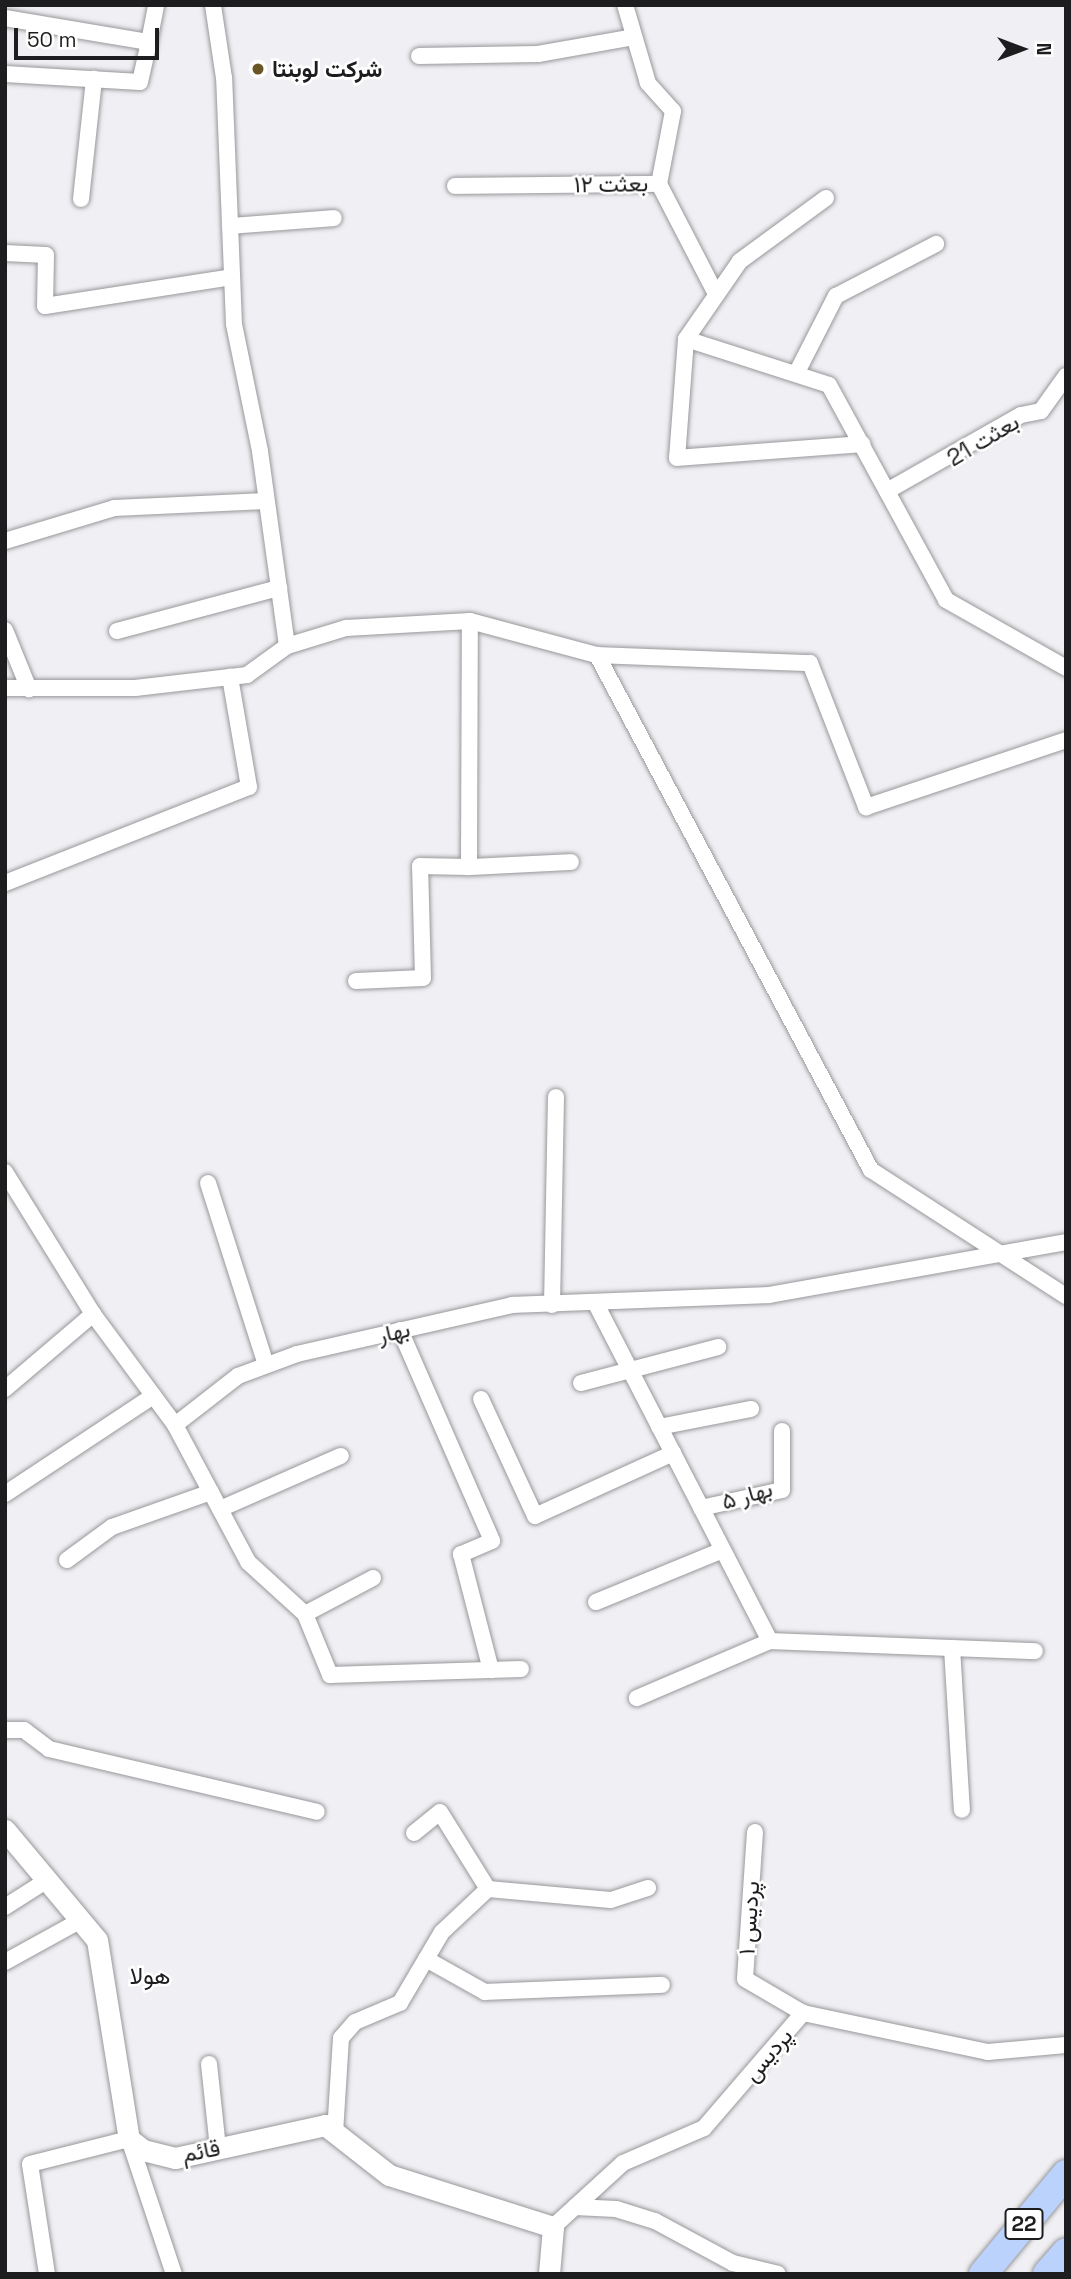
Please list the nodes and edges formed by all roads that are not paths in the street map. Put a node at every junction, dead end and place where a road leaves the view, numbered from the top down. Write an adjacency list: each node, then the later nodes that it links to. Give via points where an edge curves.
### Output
1 (156, 5): 6 (street)
2 (213, 5): 15 (street, via 224,78)
3 (625, 5): 5 (street, بعثت ۱۲)
4 (5, 18): 6 (street)
5 (634, 37): 7 (street, via 538,54); 10 (street, بعثت ۱۲, via 648,83 673,111)
6 (149, 42): 9 (street, via 140,82)
7 (419, 56)
8 (5, 74): 9 (street)
9 (94, 79): 13 (street)
10 (659, 184): 11 (street, بعثت ۱۲); 19 (street)
11 (455, 186)
12 (826, 198): 19 (street, via 740,261)
13 (81, 199)
14 (334, 218): 15 (street)
15 (230, 226): 18 (street)
16 (936, 244): 21 (street, via 836,296)
17 (5, 253): 18 (street, via 46,255 46,306)
18 (232, 277): 25 (street, via 234,324)
19 (716, 294): 20 (street)
20 (686, 340): 21 (street); 23 (street, via 677,458)
21 (796, 374): 23 (street, via 829,385)
22 (1066, 376): 24 (street, بعثت 21, via 1041,411 1021,415)
23 (862, 444): 24 (street)
24 (887, 491): 33 (street, via 946,600)
25 (266, 501): 26 (street, via 114,508); 27 (street)
26 (5, 541)
27 (279, 588): 30 (street); 31 (street)
28 (470, 621): 31 (street, via 346,628); 32 (street); 39 (street)
29 (5, 630): 36 (street)
30 (117, 631)
31 (287, 646): 34 (street, via 247,675)
32 (597, 655): 37 (street, via 810,663 866,807); 46 (street, via 871,1170)
33 (1066, 668)
34 (230, 677): 36 (street, via 135,688); 40 (street, via 249,787)
35 (5, 688): 36 (street)
36 (29, 689)
37 (1066, 740)
38 (571, 862): 39 (street)
39 (469, 867): 41 (street, via 420,866 423,978)
40 (5, 883)
41 (356, 981)
42 (556, 1097): 49 (street)
43 (5, 1172): 50 (street)
44 (208, 1183): 53 (street)
45 (1066, 1242): 46 (street, بهار)
46 (999, 1253): 47 (street); 48 (street, بهار, via 769,1295)
47 (1066, 1296)
48 (596, 1304): 49 (street, بهار); 54 (street)
49 (552, 1305): 51 (street, بهار, via 512,1305)
50 (93, 1314): 56 (street); 57 (street)
51 (400, 1331): 53 (street, بهار); 78 (street, via 492,1541 461,1554)
52 (718, 1347): 54 (street)
53 (266, 1366): 60 (street, بهار, via 238,1376)
54 (631, 1372): 55 (street); 61 (street)
55 (581, 1383)
56 (5, 1389)
57 (153, 1396): 60 (street); 66 (street)
58 (481, 1399): 63 (street, via 535,1516)
59 (751, 1409): 61 (street)
60 (175, 1425): 65 (street)
61 (659, 1427): 63 (street)
62 (782, 1431): 67 (street, بهار ۵, via 782,1490)
63 (673, 1453): 67 (street)
64 (341, 1456): 68 (street)
65 (211, 1492): 68 (street); 70 (street, via 112,1527)
66 (5, 1494)
67 (701, 1508): 69 (street)
68 (220, 1509): 73 (street, via 248,1562)
69 (723, 1550): 72 (street); 74 (street)
70 (67, 1560)
71 (373, 1578): 73 (street)
72 (596, 1602)
73 (305, 1614): 78 (street, via 330,1675)
74 (770, 1641): 75 (street); 79 (street)
75 (952, 1648): 76 (street); 81 (street)
76 (1035, 1651)
77 (521, 1669): 78 (street)
78 (491, 1670)
79 (637, 1698)
80 (5, 1730): 82 (street, via 24,1730 49,1749)
81 (962, 1810)
82 (317, 1812)
83 (5, 1829): 86 (street)
84 (755, 1832): 94 (street, پرديس ۱, via 745,1979)
85 (414, 1833): 88 (street, via 440,1812)
86 (49, 1879): 89 (street); 90 (street)
87 (648, 1888): 88 (street, via 611,1900)
88 (488, 1889): 91 (street, via 442,1932)
89 (5, 1907)
90 (81, 1920): 92 (street); 98 (street, via 97,1940)
91 (426, 1959): 93 (street, via 485,1992); 97 (street, via 400,2003 355,2022 341,2038)
92 (5, 1962)
93 (662, 1985)
94 (803, 2013): 95 (street, پرديس, via 988,2052); 101 (street, پرديس, via 704,2128 623,2163)
95 (1066, 2045)
96 (209, 2064): 99 (street)
97 (335, 2133): 99 (street, قائم, via 326,2125); 102 (street, via 389,2175)
98 (129, 2139): 99 (street, قائم, via 143,2150 175,2158); 104 (street, via 30,2164); 105 (street)
99 (218, 2148)
100 (1066, 2174): 108 (highway, 22)
101 (575, 2207): 102 (street, پرديس); 107 (street, via 616,2209 655,2221 733,2263)
102 (553, 2227): 106 (street)
103 (1066, 2252): 109 (highway, 22)
104 (47, 2274)
105 (174, 2274)
106 (549, 2274)
107 (778, 2274)
108 (983, 2274)
109 (1047, 2274)

